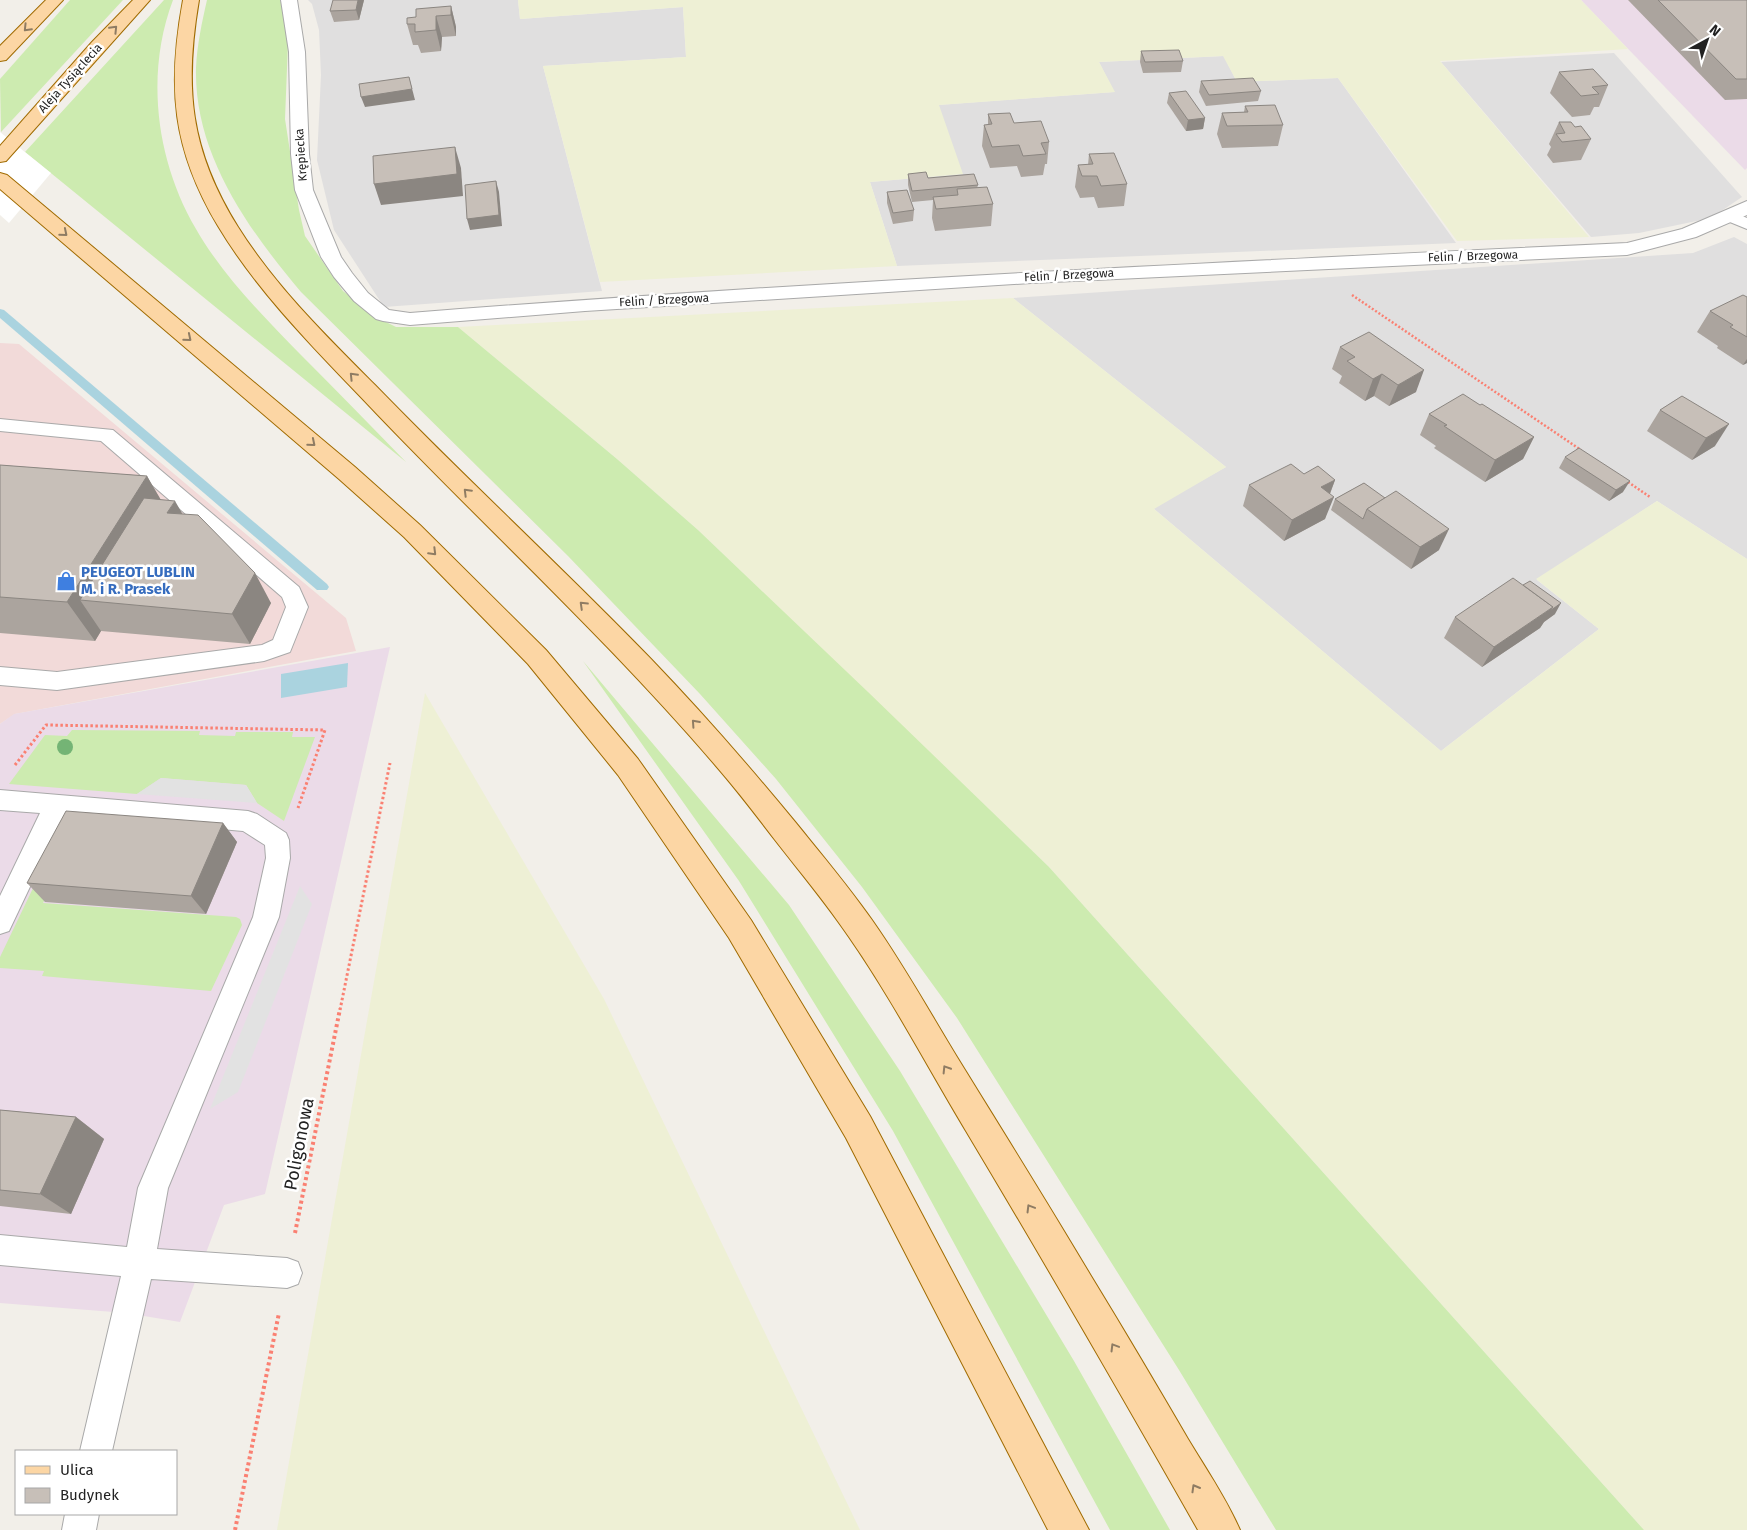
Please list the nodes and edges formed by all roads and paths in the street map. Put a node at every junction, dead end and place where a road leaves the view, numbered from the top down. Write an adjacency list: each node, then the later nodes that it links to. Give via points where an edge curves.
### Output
1 (54, 0): 5 (main road, one-way to 5)
2 (142, 0): 6 (main road, Aleja Tysiąclecia, one-way to 2)
3 (191, 0): 30 (main road, one-way to 3, via 1117,1352 870,942 811,863 727,759 659,682 333,355 286,303 231,232 197,167 187,132 181,96 181,62)
4 (289, 0): 10 (street, Krępiecka, via 297,52 304,190 330,257 361,297)
5 (0, 56)
6 (0, 157)
7 (0, 179): 29 (main road, one-way to 29, via 412,531 537,657 628,767 740,929 858,1127)
8 (1742, 215): 9 (street, Felin / Brzegowa, via 1659,244 1627,249)
9 (1313, 262): 10 (street, Felin / Brzegowa, via 1031,276 410,319); 12 (path, via 1336,284)
10 (383, 315)
11 (0, 425): 15 (lane, via 106,435 292,593 297,606 282,646 264,653 57,681)
12 (1584, 452)
13 (1625, 480): 14 (path)
14 (1650, 497)
15 (0, 676)
16 (390, 762): 24 (path, Poligonowa)
17 (12, 771): 20 (path, via 46,724 325,730 291,827)
18 (0, 800): 19 (lane)
19 (57, 804): 20 (lane, via 248,821); 21 (lane)
20 (277, 840): 23 (lane, via 278,858 266,917 153,1188)
21 (0, 923)
22 (0, 1250): 23 (lane)
23 (139, 1263): 24 (lane); 25 (lane)
24 (287, 1274): 28 (path, Poligonowa)
25 (96, 1450)
26 (82, 1515): 27 (lane)
27 (78, 1530)
28 (235, 1530)
29 (1069, 1530)
30 (1220, 1530)

